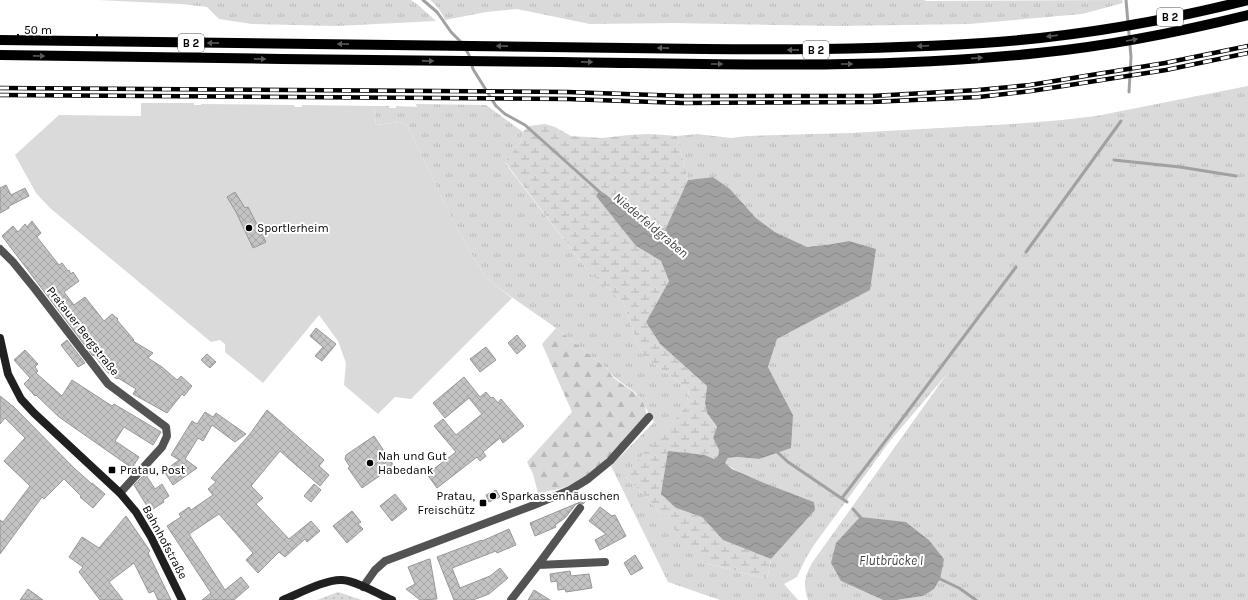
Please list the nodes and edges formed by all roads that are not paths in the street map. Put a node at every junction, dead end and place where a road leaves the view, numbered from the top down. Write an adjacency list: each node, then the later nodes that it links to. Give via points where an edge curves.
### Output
1 (1248, 0): 3 (main road, B 2, one-way to 3, via 1178,16 1091,31 984,43 869,49)
2 (1248, 16): 4 (main road, B 2, one-way to 2, via 868,64 1039,53 1093,46)
3 (0, 40)
4 (0, 55)
5 (0, 249): 8 (street, Pratauer Bergstraße, via 35,289 108,384 166,427 168,436 162,447)
6 (0, 338): 8 (street, Bahnhofstraße, via 8,374 20,398)
7 (649, 417): 12 (street, via 610,461 588,479 534,505 384,561)
8 (120, 493): 13 (street, Bahnhofstraße, via 136,512 151,537)
9 (580, 508): 11 (street)
10 (605, 562): 11 (street)
11 (538, 566): 16 (street)
12 (363, 587): 14 (street, via 343,580 329,581); 15 (street)
13 (182, 600)
14 (283, 600)
15 (392, 600)
16 (511, 600)

